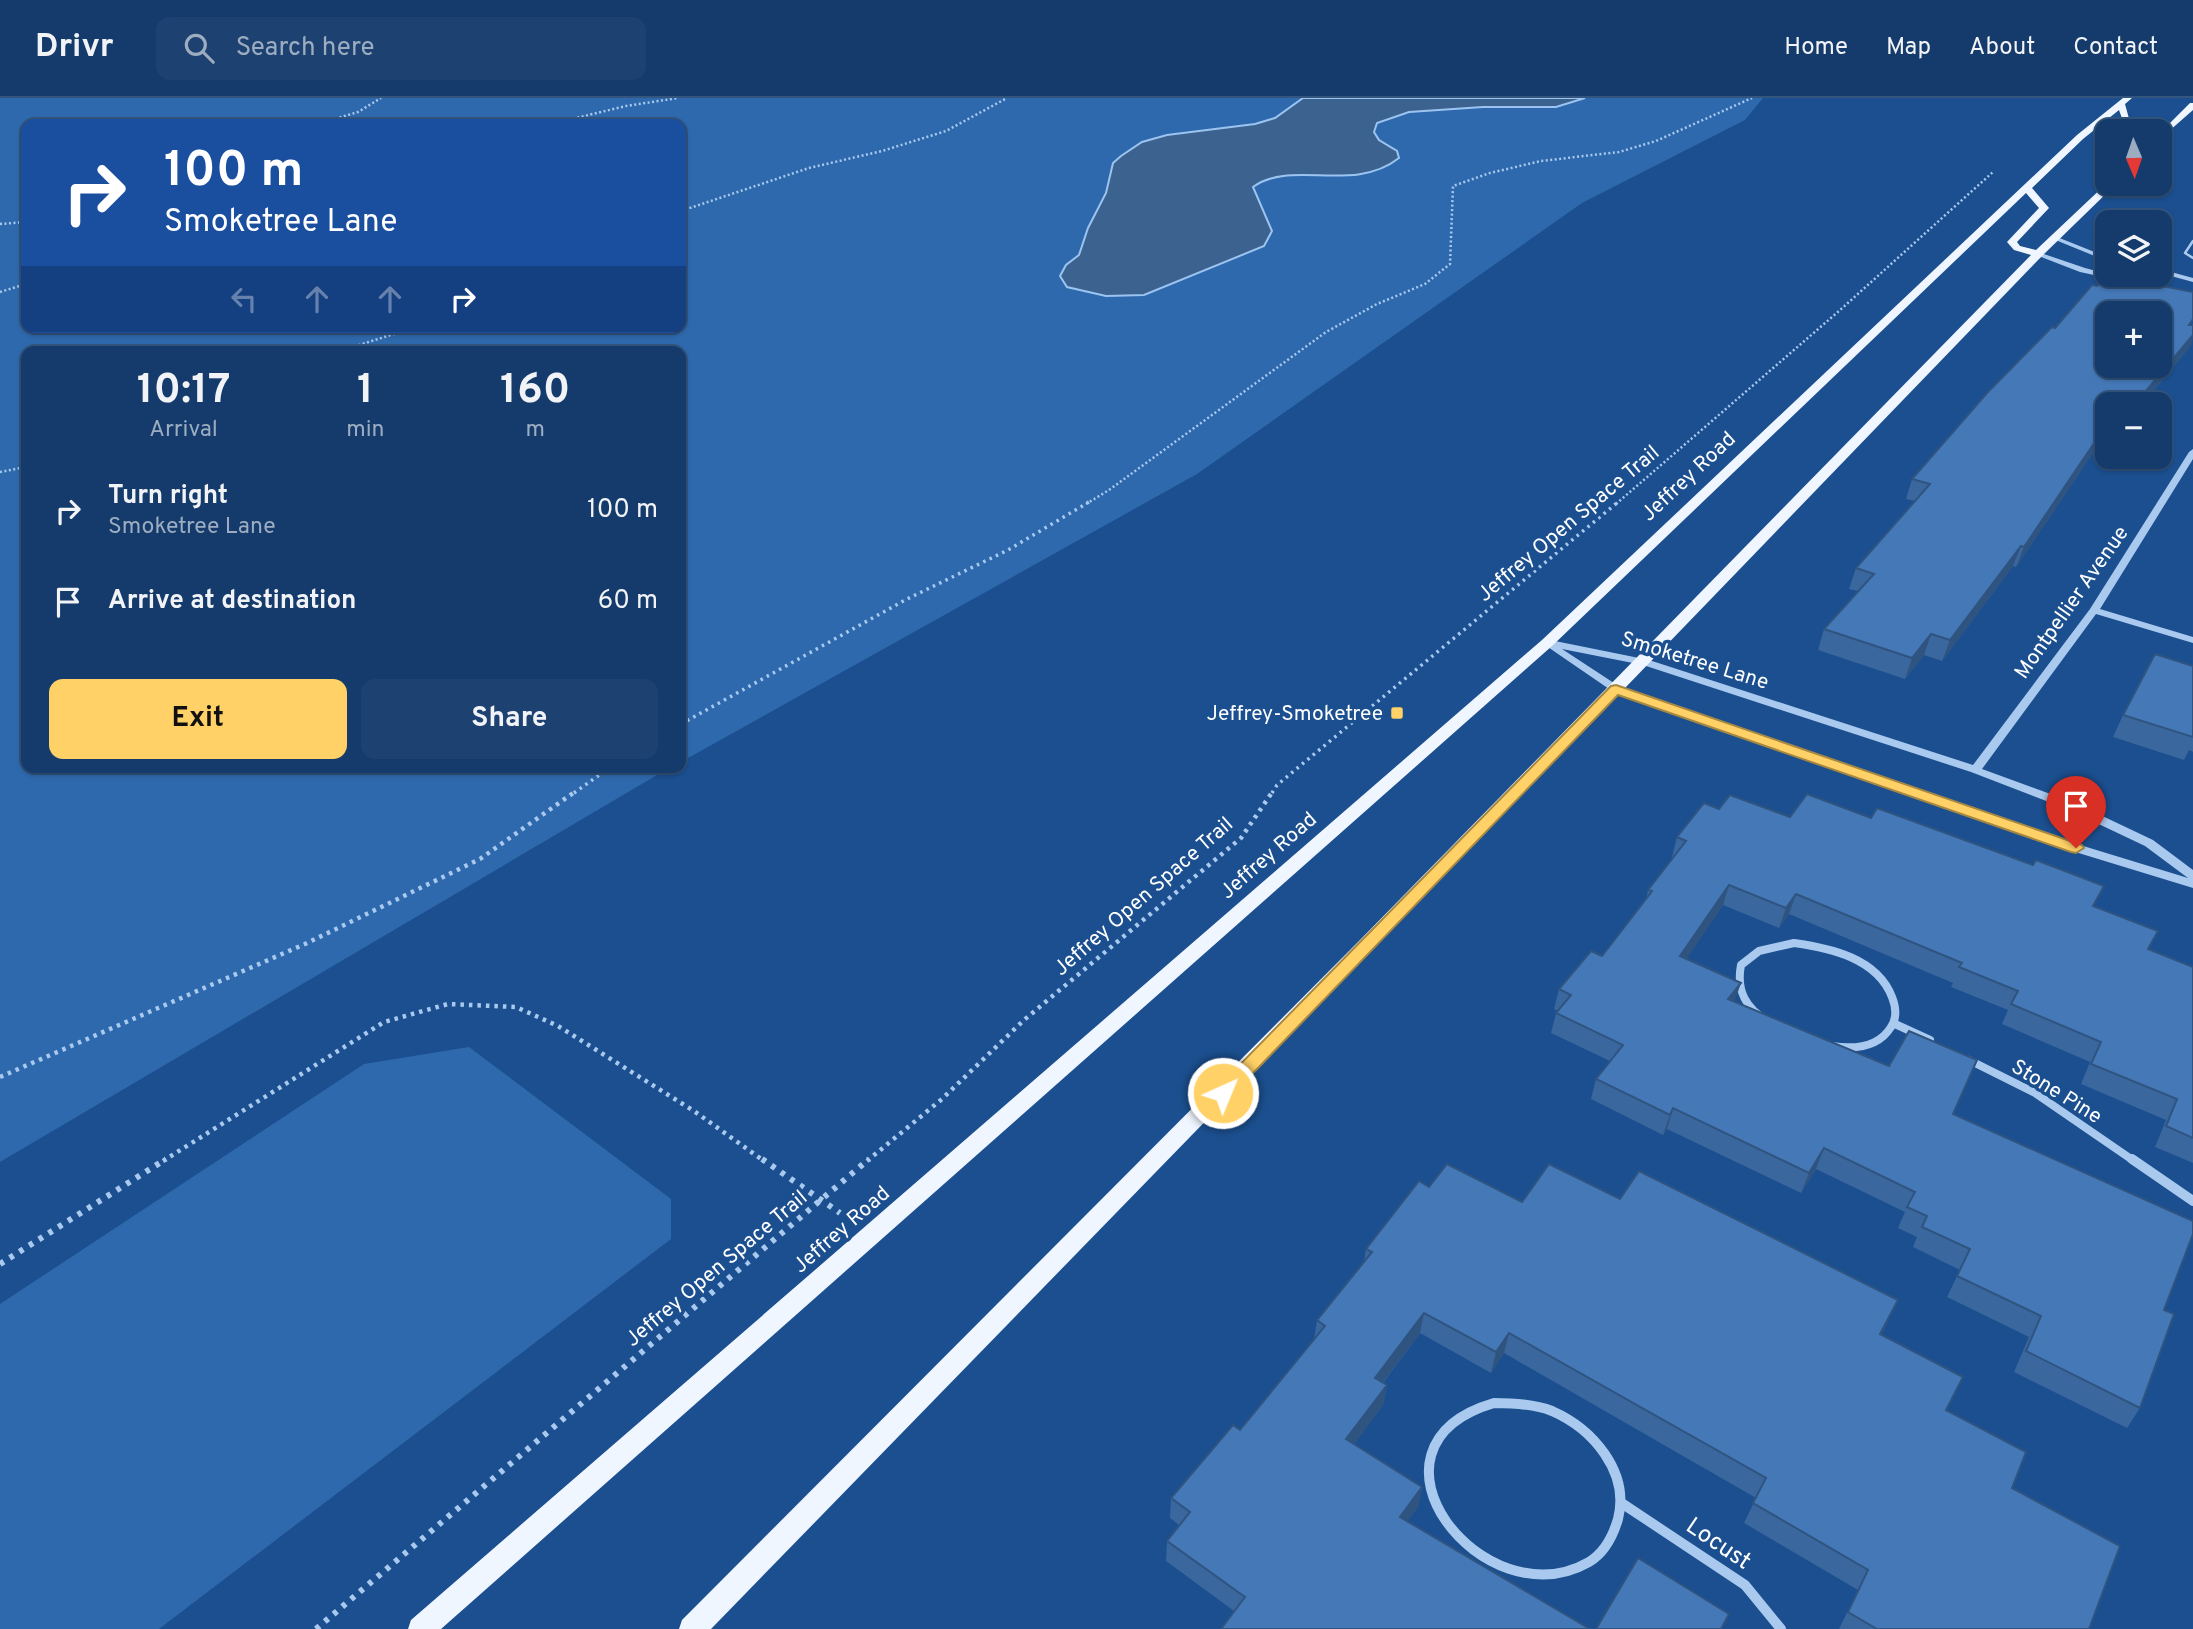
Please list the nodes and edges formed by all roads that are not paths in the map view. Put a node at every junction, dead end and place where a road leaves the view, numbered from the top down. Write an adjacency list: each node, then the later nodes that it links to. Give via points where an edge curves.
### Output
1 (2125, 101): 3 (main road); 5 (main road, Jeffrey Road)
2 (2193, 105): 4 (main road)
3 (2127, 119)
4 (2172, 125)
5 (2027, 188): 9 (main road, via 2044,208 2012,242); 18 (main road, Jeffrey Road)
6 (2099, 196): 7 (main road)
7 (2055, 238): 9 (main road); 10 (street)
8 (2193, 241): 11 (lane, via 2185,253)
9 (2038, 254): 12 (street); 19 (main road)
10 (2095, 254)
11 (2193, 258)
12 (2095, 274)
13 (2172, 274): 14 (street)
14 (2193, 280)
15 (2193, 453): 16 (street, Montpellier Avenue)
16 (2094, 610): 17 (street); 21 (street, Montpellier Avenue)
17 (2193, 640)
18 (1548, 643): 19 (street, Smoketree Lane); 20 (street); 29 (main road, Jeffrey Road)
19 (1645, 662): 20 (main road); 21 (street, Smoketree Lane)
20 (1616, 689): 23 (street); 30 (main road)
21 (1975, 770): 22 (street, Smoketree Lane, via 2071,806 2149,843)
22 (2193, 876)
23 (2193, 884)
24 (1895, 1024): 24 (street, via 1898,1009 1893,993 1881,978 1841,952 1794,943 1772,945 1753,953 1741,966 1737,982 1743,999 1758,1017 1798,1039 1836,1047 1862,1046 1883,1037); 25 (street)
25 (1940, 1045)
26 (1964, 1057): 27 (street, Stone Pine, via 2035,1093)
27 (2193, 1201)
28 (1623, 1504): 28 (street, via 1618,1476 1603,1450 1580,1427 1553,1411 1523,1403 1494,1403 1467,1411 1446,1426 1432,1448 1428,1475 1435,1504 1452,1531 1478,1554 1510,1570 1544,1575 1576,1569 1601,1553 1617,1530); 31 (street, Locust, via 1745,1585)
29 (421, 1629)
30 (692, 1629)
31 (1780, 1629)

